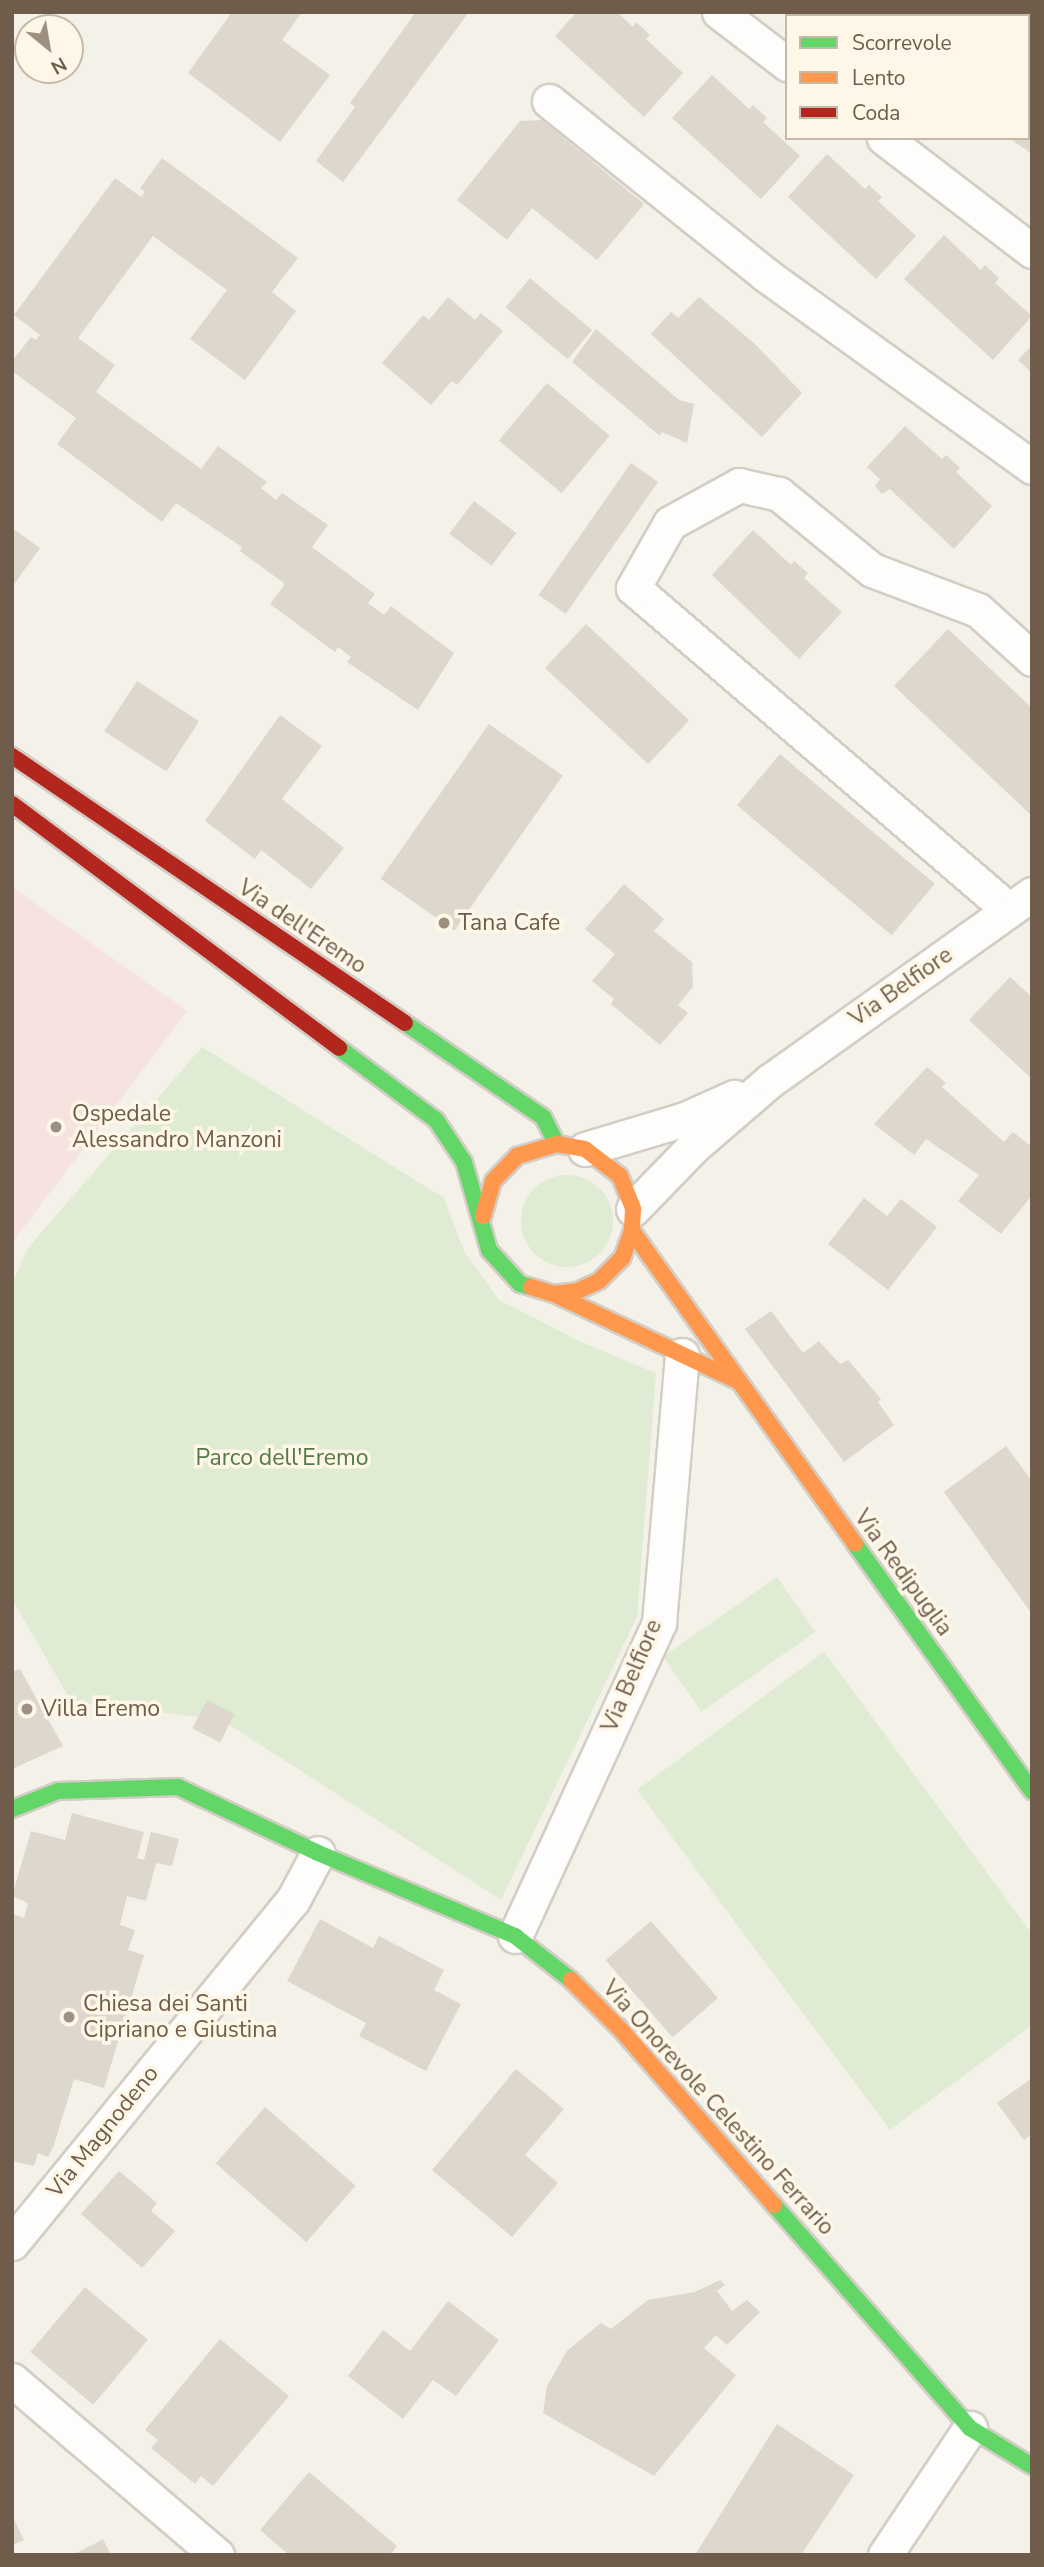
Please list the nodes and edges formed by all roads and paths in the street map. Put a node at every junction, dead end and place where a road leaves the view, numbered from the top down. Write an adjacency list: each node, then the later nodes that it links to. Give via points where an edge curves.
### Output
1 (719, 12): 2 (street)
2 (785, 62)
3 (549, 101): 6 (street, via 766,275)
4 (887, 140): 5 (street)
5 (1032, 251)
6 (1032, 467)
7 (1032, 659): 10 (street, via 978,610 872,570 779,494 739,485 670,523 634,588)
8 (12, 755): 12 (main road, Via dell'Eremo, via 543,1117)
9 (12, 804): 13 (main road, via 436,1120 464,1162)
10 (1020, 902): 11 (street, Via Belfiore)
11 (771, 1080): 12 (street, Via Belfiore, via 685,1119); 14 (street, Via Belfiore, via 693,1147)
12 (571, 1146): 13 (main road, via 517,1156 493,1181); 14 (main road, Via dell'Eremo, via 620,1177)
13 (483, 1216): 15 (main road, via 489,1250 520,1284)
14 (632, 1220): 15 (main road, via 622,1258 599,1281 578,1291); 17 (main road, Via Redipuglia)
15 (554, 1294): 16 (main road, Via Redipuglia)
16 (682, 1355): 17 (main road, Via Redipuglia); 21 (street, Via Belfiore, via 659,1623)
17 (738, 1381): 18 (main road, Via Redipuglia)
18 (1032, 1791)
19 (12, 1809): 20 (main road, Via Onorevole Celestino Ferrario, via 58,1791 178,1787)
20 (318, 1853): 21 (main road, Via Onorevole Celestino Ferrario); 22 (street, Via Magnodeno, via 293,1900)
21 (515, 1936): 24 (main road, Via Onorevole Celestino Ferrario, via 561,1970 622,2031)
22 (12, 2243)
23 (12, 2380): 26 (street)
24 (970, 2428): 25 (main road, Via Onorevole Celestino Ferrario); 27 (street)
25 (1032, 2466)
26 (217, 2555)
27 (885, 2555)

